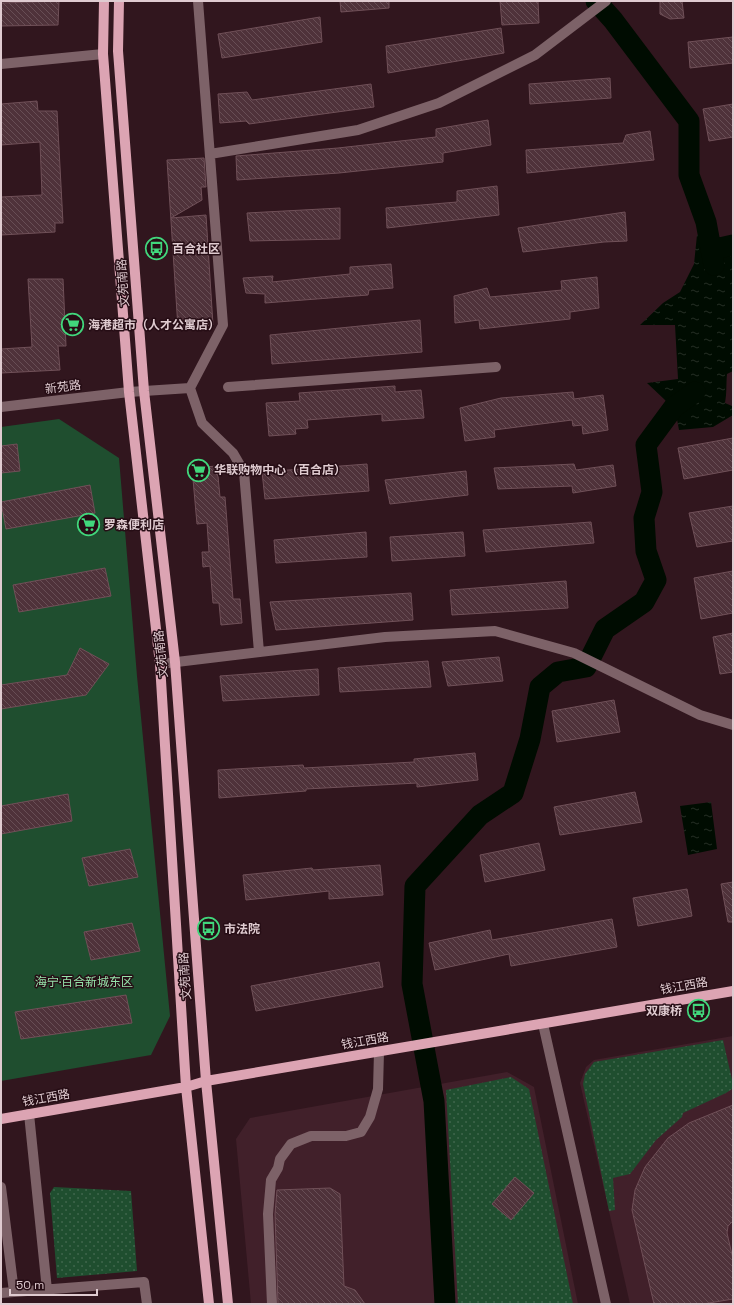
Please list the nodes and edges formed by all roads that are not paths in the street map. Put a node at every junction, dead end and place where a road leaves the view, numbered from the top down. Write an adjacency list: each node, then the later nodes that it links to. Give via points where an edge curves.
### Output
1 (104, 1): 5 (main road, 文苑南路)
2 (119, 1): 11 (main road, 文苑南路, via 118,52)
3 (198, 1): 7 (street)
4 (606, 1): 7 (street, via 535,55 439,103 358,130)
5 (103, 54): 6 (street); 12 (main road, 文苑南路)
6 (1, 64)
7 (210, 154): 10 (street, via 223,325)
8 (496, 366): 9 (street)
9 (228, 387)
10 (190, 388): 11 (street, 新苑路); 14 (street, via 202,423 233,453 244,472)
11 (144, 391): 12 (street, 新苑路); 15 (main road, 文苑南路)
12 (129, 392): 13 (street, 新苑路); 16 (main road, 文苑南路)
13 (1, 407)
14 (259, 652): 15 (street); 17 (street, via 384,637 495,631 574,653 700,715)
15 (176, 662): 16 (street); 21 (main road, 文苑南路)
16 (160, 664): 22 (main road, 文苑南路)
17 (733, 725)
18 (733, 991): 19 (main road, 钱江西路)
19 (543, 1024): 20 (main road, 钱江西路); 33 (street)
20 (379, 1052): 21 (main road, 钱江西路); 32 (street, via 378,1089 370,1117 361,1132 346,1136 311,1136 291,1144 280,1159 271,1180 268,1214)
21 (206, 1082): 22 (main road, 钱江西路); 31 (main road, 文苑南路)
22 (186, 1087): 23 (main road, 钱江西路); 30 (main road, 文苑南路)
23 (29, 1114): 24 (main road, 钱江西路); 26 (street)
24 (1, 1119)
25 (1, 1187): 27 (street)
26 (47, 1290): 27 (street); 29 (street, via 144,1282)
27 (14, 1292): 28 (street)
28 (1, 1293)
29 (146, 1304)
30 (209, 1304)
31 (228, 1304)
32 (272, 1304)
33 (606, 1304)

